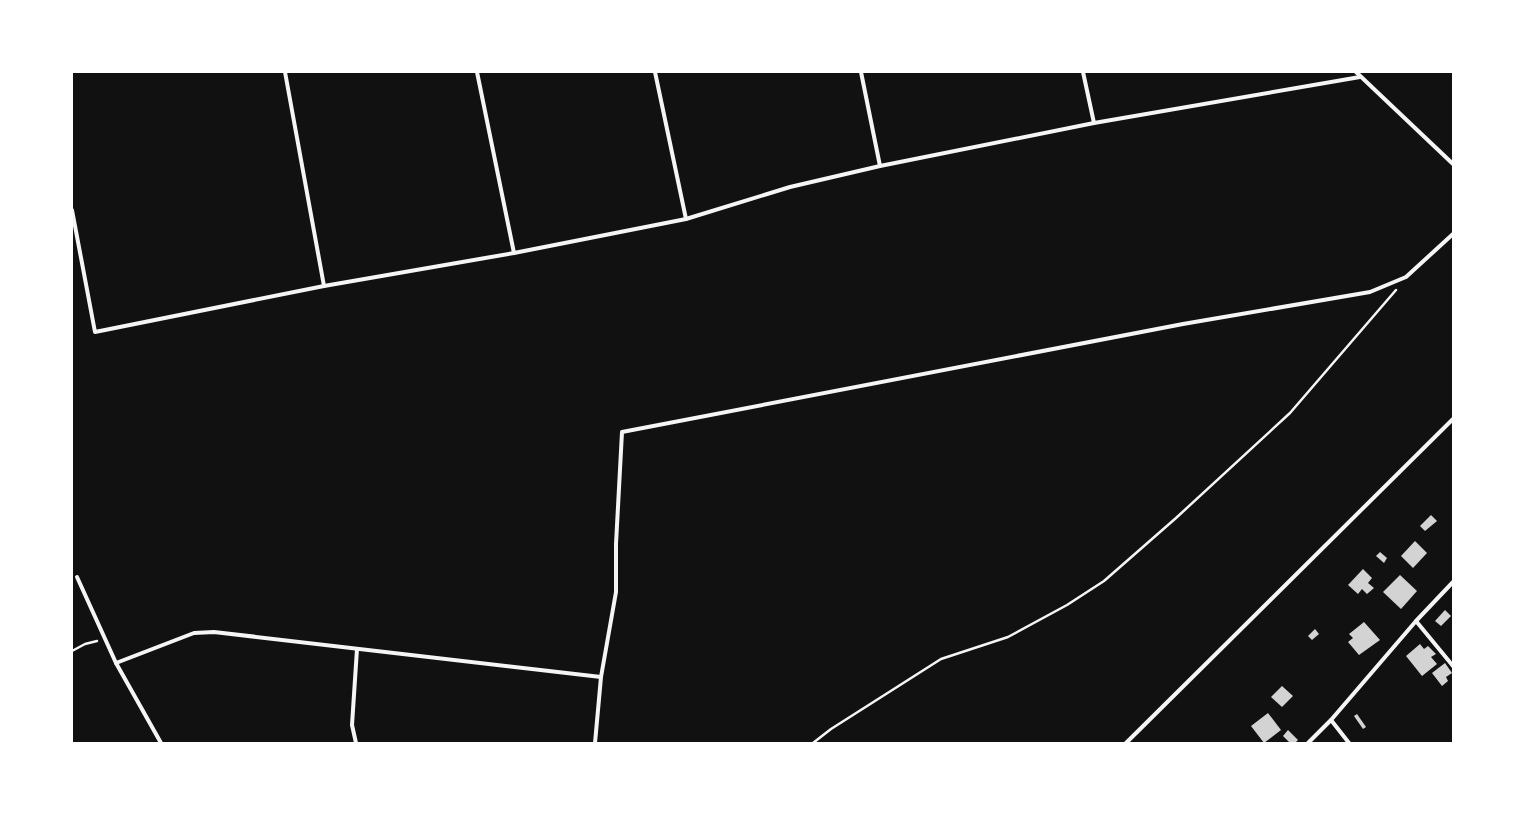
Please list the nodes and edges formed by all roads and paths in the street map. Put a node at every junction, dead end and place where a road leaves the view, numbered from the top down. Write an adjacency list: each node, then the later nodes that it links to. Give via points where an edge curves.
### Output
1 (285, 72): 16 (street)
2 (477, 72): 14 (street)
3 (655, 72): 12 (street)
4 (861, 72): 10 (street)
5 (1083, 72): 8 (street)
6 (1356, 72): 7 (street)
7 (1360, 77): 8 (street); 9 (street)
8 (1094, 123): 10 (street)
9 (1453, 164)
10 (880, 166): 12 (street, via 790,187)
11 (72, 210): 16 (street, via 95,332)
12 (686, 219): 14 (street)
13 (1453, 234): 15 (street)
14 (514, 253): 16 (street)
15 (1406, 277): 26 (street, via 1370,292 1183,324 622,432 616,592); 31 (path, via 1290,414 1104,580 1067,605 1008,637 941,659)
16 (324, 286)
17 (1453, 419): 32 (street)
18 (77, 577): 21 (street)
19 (1453, 582): 20 (street)
20 (1416, 621): 25 (street); 27 (street)
21 (105, 639): 23 (path, via 85,644); 24 (street)
22 (357, 648): 24 (street, via 214,632 194,633); 26 (street); 29 (street, via 352,725)
23 (72, 651)
24 (116, 663): 28 (street)
25 (1453, 666)
26 (601, 677): 30 (street)
27 (1331, 720): 33 (street); 34 (street)
28 (161, 743)
29 (356, 743)
30 (595, 743)
31 (813, 743)
32 (1126, 743)
33 (1308, 743)
34 (1349, 743)

